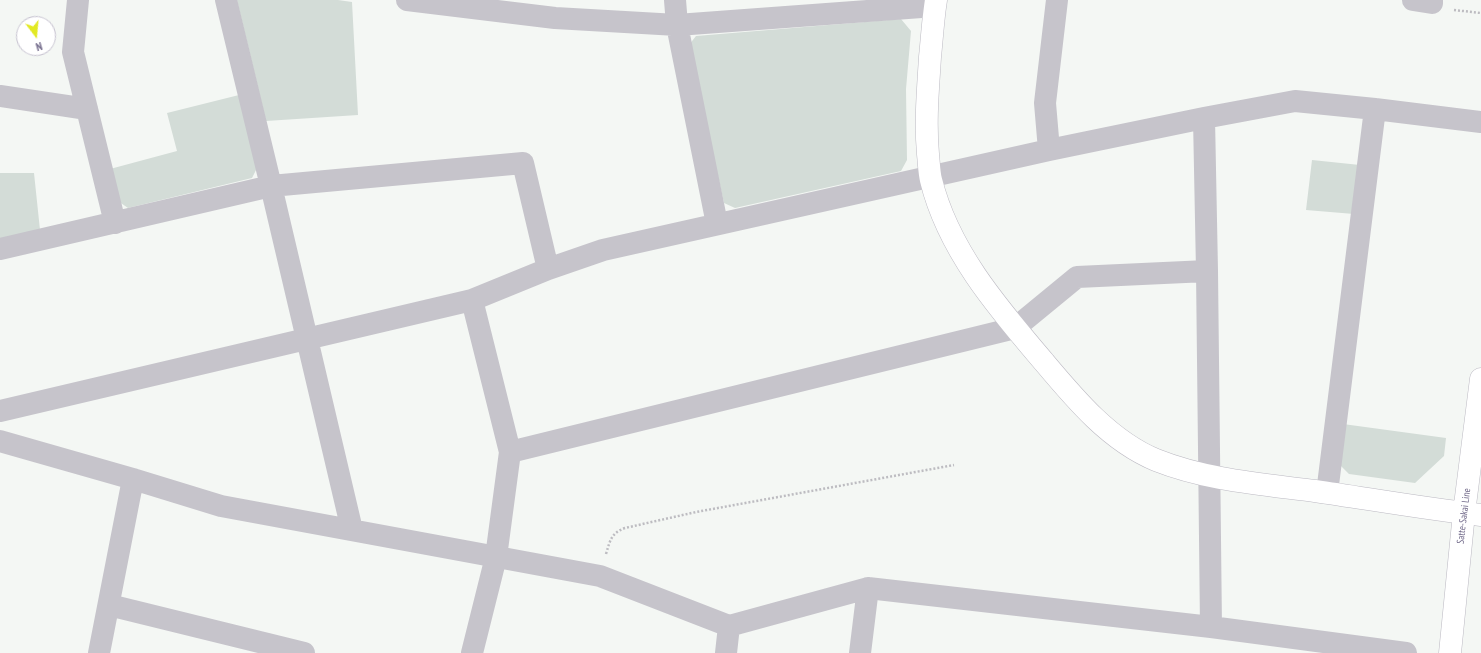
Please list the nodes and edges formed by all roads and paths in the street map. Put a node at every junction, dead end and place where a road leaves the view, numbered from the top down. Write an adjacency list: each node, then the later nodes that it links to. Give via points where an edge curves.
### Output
1 (78, 0): 11 (street, via 73,52)
2 (226, 0): 17 (street)
3 (407, 0): 9 (street, via 555,18)
4 (675, 0): 9 (street)
5 (1057, 0): 15 (street, via 1045,103)
6 (1413, 0): 7 (street, via 1432,3)
7 (1432, 0)
8 (935, 3): 9 (street); 16 (street, via 926,105)
9 (677, 25): 19 (street)
10 (0, 96): 11 (street)
11 (87, 109): 18 (street)
12 (1375, 109): 13 (street, via 1295,101); 14 (street); 33 (street)
13 (1204, 118): 15 (street); 22 (street)
14 (1481, 122)
15 (1049, 150): 16 (street)
16 (930, 178): 19 (street); 24 (street, via 939,209 954,241 983,287)
17 (272, 186): 18 (street); 21 (street, via 523,163); 25 (street)
18 (115, 223): 20 (street)
19 (717, 224): 21 (street, via 603,250)
20 (0, 249)
21 (548, 269): 23 (street)
22 (1207, 271): 24 (street, via 1077,278); 31 (street)
23 (472, 300): 25 (street); 29 (street)
24 (1015, 328): 29 (street); 31 (street, via 1064,386 1112,433 1132,448 1154,459)
25 (307, 338): 27 (street); 35 (street)
26 (1481, 379): 34 (street, Satte-Sakai Line)
27 (0, 411)
28 (0, 441): 32 (street)
29 (510, 452): 36 (street)
30 (954, 465): 37 (path, via 696,512 618,530 610,539)
31 (1209, 476): 33 (street); 41 (street)
32 (133, 479): 35 (street, via 221,506); 39 (street)
33 (1327, 493): 34 (street)
34 (1473, 514): 48 (street, Satte-Sakai Line)
35 (352, 530): 36 (street)
36 (496, 556): 37 (street); 44 (street)
37 (600, 576): 40 (street)
38 (868, 588): 40 (street); 41 (street); 46 (street)
39 (109, 605): 42 (street); 43 (street)
40 (729, 626): 45 (street)
41 (1211, 627): 47 (street)
42 (99, 653)
43 (304, 653)
44 (472, 653)
45 (726, 653)
46 (860, 653)
47 (1406, 653)
48 (1450, 653)

